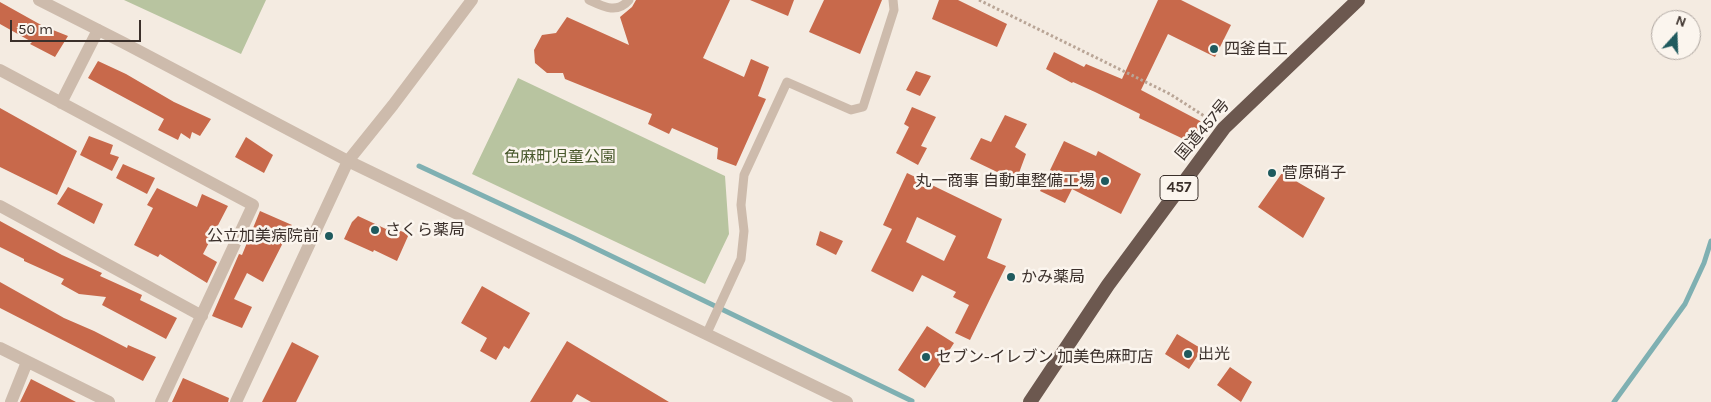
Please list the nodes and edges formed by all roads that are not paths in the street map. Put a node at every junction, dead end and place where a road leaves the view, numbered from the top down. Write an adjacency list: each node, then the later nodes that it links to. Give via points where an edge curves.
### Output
1 (39, 0): 7 (street)
2 (472, 0): 10 (street)
3 (589, 0): 4 (lane, via 612,9 622,7)
4 (629, 0)
5 (893, 0): 13 (lane, via 894,10 862,107 851,110 787,82 744,175 741,259)
6 (1358, 0): 21 (highway, 国道457号 / 457, via 1224,128 1108,285)
7 (98, 30): 9 (street); 10 (street)
8 (0, 70): 9 (street)
9 (61, 103): 12 (street, via 253,205)
10 (348, 161): 13 (street); 19 (street)
11 (0, 206): 12 (street)
12 (202, 316): 18 (street)
13 (706, 335): 20 (street)
14 (0, 348): 15 (street)
15 (27, 362): 16 (street); 17 (street)
16 (11, 402)
17 (108, 402)
18 (161, 402)
19 (236, 402)
20 (847, 402)
21 (1030, 402)

